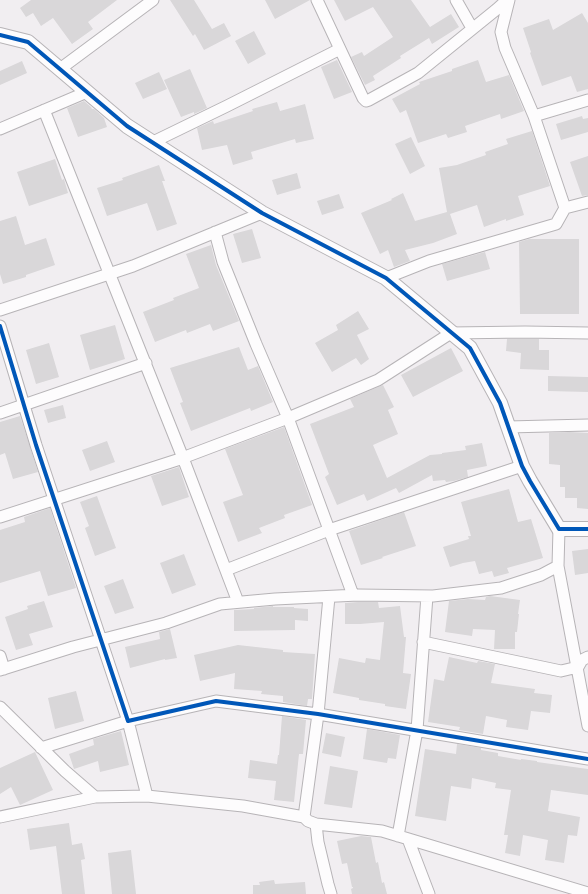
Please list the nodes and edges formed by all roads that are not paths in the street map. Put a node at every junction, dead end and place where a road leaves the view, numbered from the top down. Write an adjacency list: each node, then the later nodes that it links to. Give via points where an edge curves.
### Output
1 (153, 0): 8 (street)
2 (318, 0): 7 (street)
3 (456, 0): 5 (street)
4 (508, 0): 5 (street); 12 (street, via 501,32 505,48)
5 (472, 28): 7 (street, via 418,73 369,100 363,98)
6 (0, 35): 8 (street, via 28,42)
7 (340, 49): 14 (street)
8 (60, 69): 9 (street)
9 (87, 92): 11 (street); 14 (street, via 127,126)
10 (588, 100): 12 (street)
11 (44, 110): 13 (street); 19 (street)
12 (534, 116): 16 (street)
13 (0, 129)
14 (153, 142): 17 (street)
15 (588, 202): 16 (street)
16 (564, 208): 20 (street, via 556,224 429,260)
17 (262, 213): 18 (street); 20 (street)
18 (215, 232): 19 (street); 28 (street, via 226,270)
19 (110, 274): 21 (street); 25 (street)
20 (386, 278): 23 (street)
21 (0, 310)
22 (0, 326): 26 (street)
23 (452, 333): 24 (street); 28 (street, via 378,380); 30 (street, via 470,348 500,402)
24 (588, 333)
25 (146, 363): 26 (street); 31 (street)
26 (24, 404): 27 (street); 33 (street)
27 (0, 413)
28 (288, 418): 31 (street); 37 (street)
29 (588, 425): 30 (street)
30 (508, 427): 32 (street)
31 (183, 458): 33 (street); 39 (street)
32 (522, 466): 35 (street); 37 (street)
33 (55, 500): 34 (street); 44 (street)
34 (0, 517)
35 (559, 529): 36 (street); 38 (street)
36 (588, 529)
37 (329, 530): 39 (street); 40 (street)
38 (558, 566): 42 (street, via 541,575 501,588); 48 (street)
39 (226, 570): 43 (street)
40 (353, 595): 41 (street); 42 (street)
41 (329, 596): 43 (street); 51 (street)
42 (427, 596): 45 (street)
43 (238, 602): 44 (street, via 220,604 166,623)
44 (101, 640): 49 (street); 52 (street)
45 (423, 642): 48 (street, via 561,670); 54 (street)
46 (0, 656): 49 (street)
47 (588, 657): 48 (street, via 582,660)
48 (578, 667): 53 (street)
49 (2, 670)
50 (0, 707): 55 (street)
51 (318, 714): 52 (street, via 216,701); 54 (street); 60 (street)
52 (128, 721): 55 (street); 57 (street)
53 (588, 726)
54 (417, 730): 56 (street); 62 (street)
55 (41, 748): 58 (street)
56 (588, 759)
57 (147, 796): 58 (street); 60 (street, via 244,806)
58 (96, 797): 59 (street)
59 (0, 817)
60 (304, 817): 61 (street)
61 (316, 824): 62 (street, via 382,831); 64 (street)
62 (403, 837): 63 (street); 65 (street)
63 (588, 893)
64 (331, 894)
65 (429, 894)

